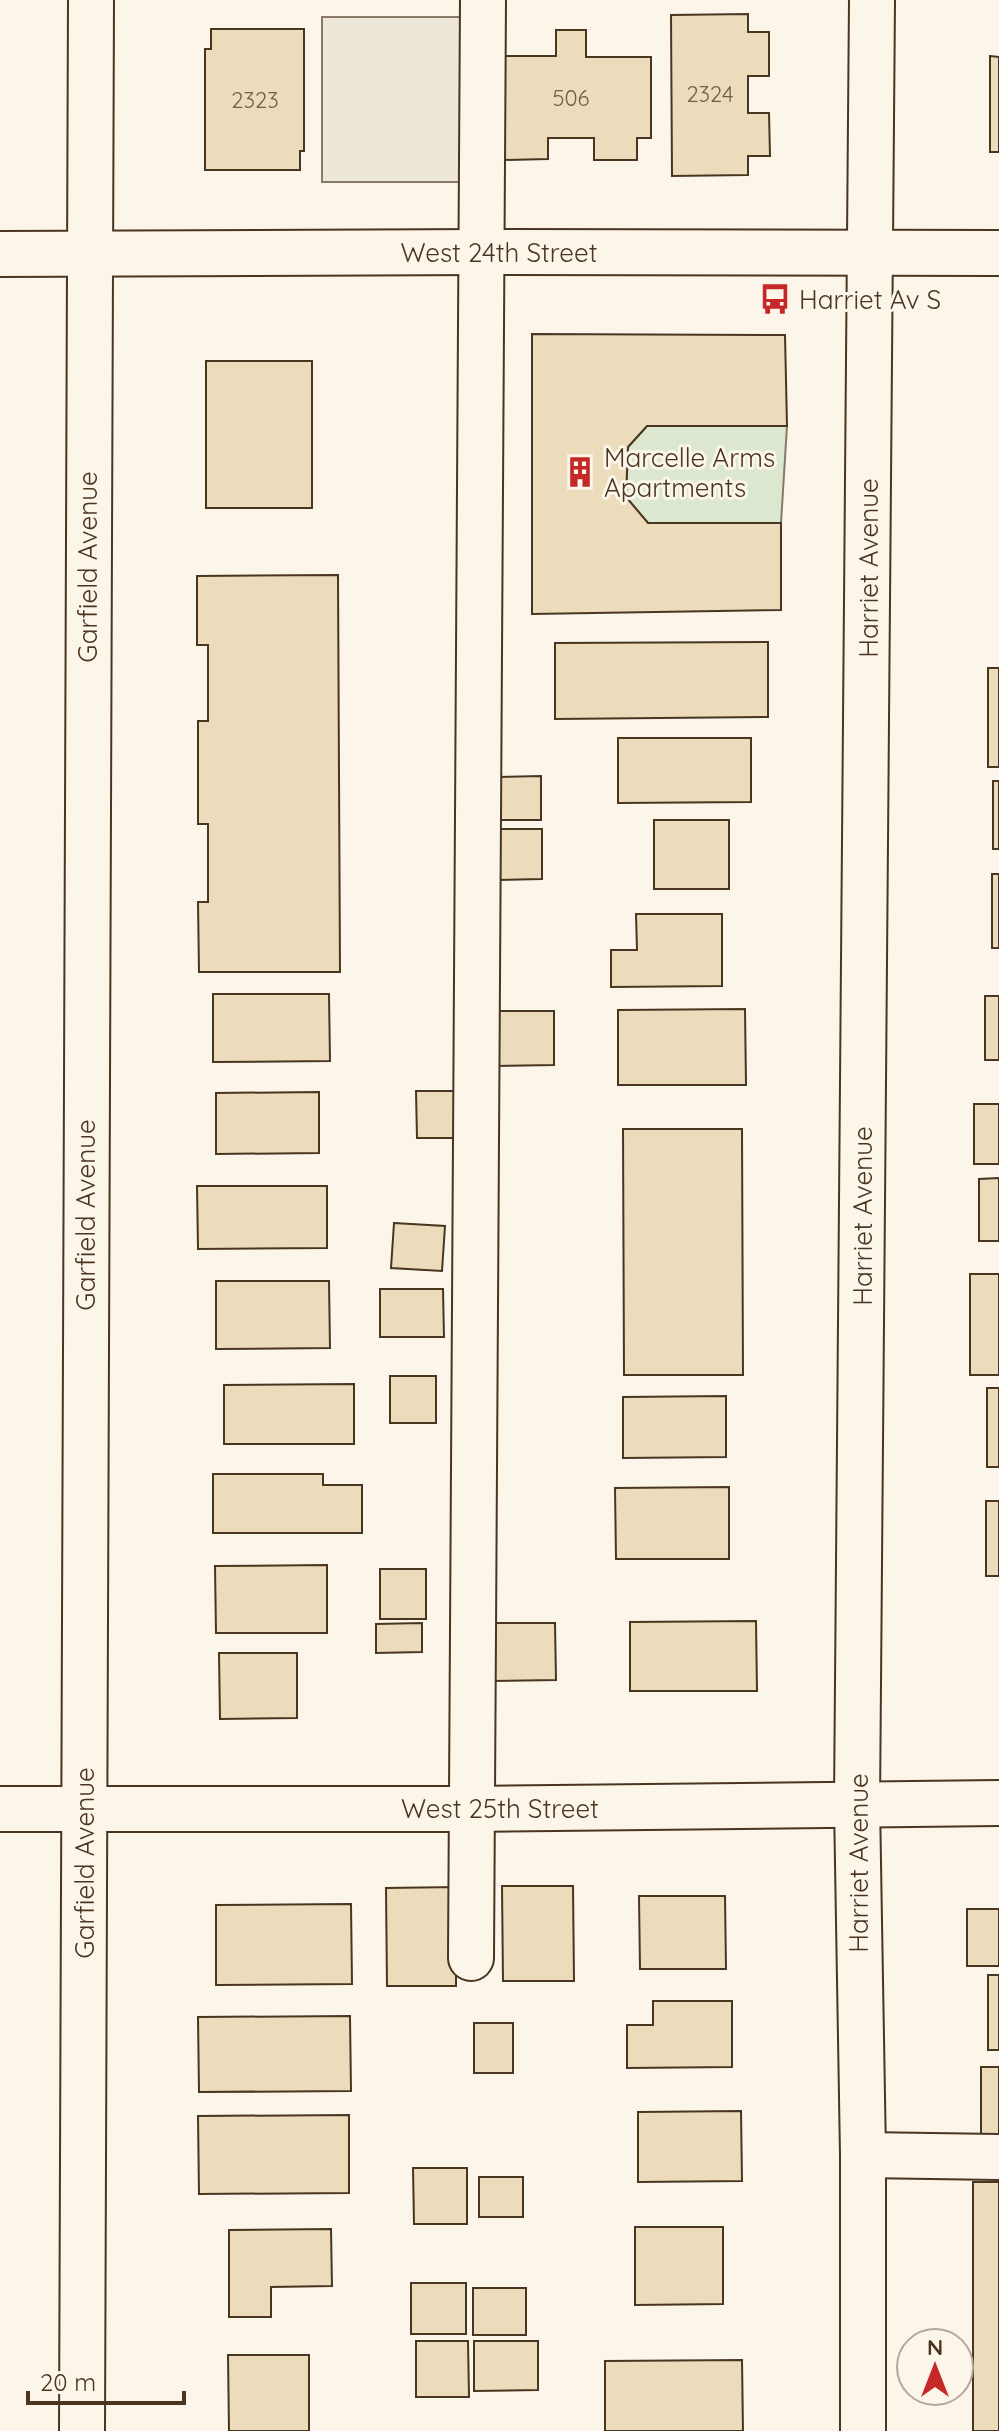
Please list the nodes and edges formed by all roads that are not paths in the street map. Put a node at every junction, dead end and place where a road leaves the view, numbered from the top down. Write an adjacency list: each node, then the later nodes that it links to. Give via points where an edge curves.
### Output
1 (91, 0): 8 (street, Garfield Avenue)
2 (483, 0): 4 (street)
3 (872, 0): 5 (street, Harriet Avenue)
4 (483, 252): 5 (street, West 24th Street); 8 (street, West 24th Street); 13 (street)
5 (871, 253): 6 (street, West 24th Street); 10 (street, Harriet Avenue)
6 (999, 253)
7 (0, 254): 8 (street, West 24th Street)
8 (89, 254): 12 (street, Garfield Avenue)
9 (999, 1803): 10 (street, West 25th Street)
10 (857, 1804): 13 (street, West 25th Street); 15 (street, Harriet Avenue)
11 (0, 1809): 12 (street, West 25th Street)
12 (84, 1809): 13 (street, West 25th Street); 17 (street, Garfield Avenue)
13 (471, 1809): 14 (street)
14 (471, 1958)
15 (863, 2155): 16 (street); 18 (street, Harriet Avenue)
16 (999, 2157)
17 (82, 2431)
18 (863, 2431)

